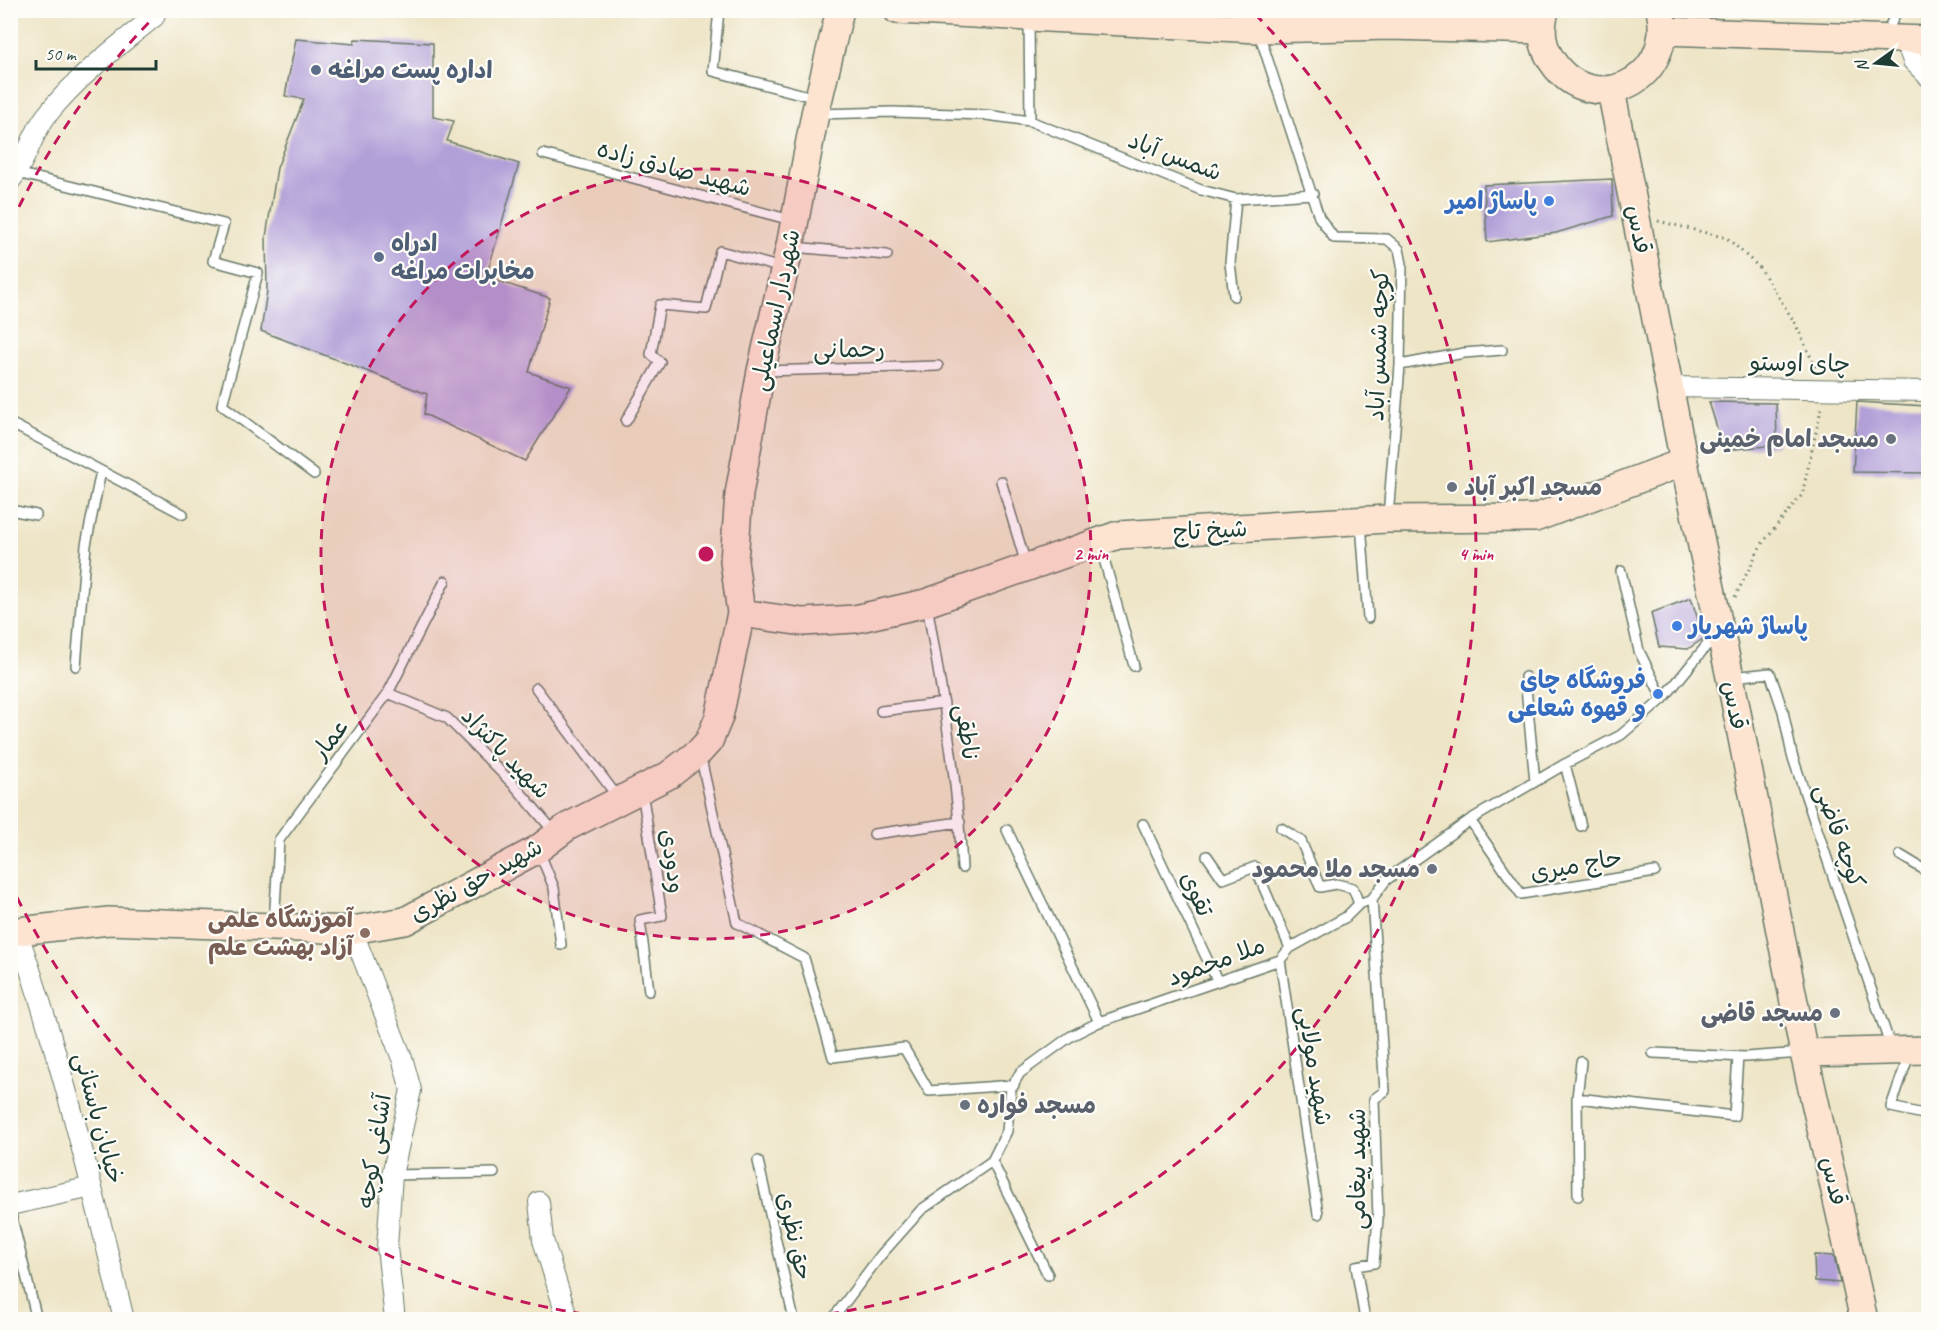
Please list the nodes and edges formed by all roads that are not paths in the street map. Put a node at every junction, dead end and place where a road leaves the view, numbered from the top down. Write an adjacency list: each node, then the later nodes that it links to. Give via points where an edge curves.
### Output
1 (156, 10): 16 (street, via 154,16 83,74 44,118)
2 (719, 10): 13 (lane, شمس آباد, via 713,71)
3 (840, 10): 13 (street, شهردار اسماعیلی)
4 (897, 10): 6 (street)
5 (1897, 10): 10 (lane)
6 (1029, 14): 9 (street); 14 (lane)
7 (1544, 20): 9 (street); 12 (street, via 1546,50 1556,68 1571,82 1590,89)
8 (1661, 21): 10 (street); 12 (street, via 1660,47 1654,62 1630,84)
9 (1258, 29): 17 (lane, کوچه شمس آباد)
10 (1906, 39): 11 (street, via 1912,61)
11 (1929, 76)
12 (1611, 90): 26 (street, قدس)
13 (817, 107): 14 (lane, شمس آباد); 19 (street, شهردار اسماعیلی)
14 (1030, 121): 18 (lane, شمس آباد, via 1201,190)
15 (543, 154): 19 (lane, شهید صادق زاده)
16 (14, 177): 32 (lane, via 224,224 213,261 258,273 222,405)
17 (1313, 194): 18 (lane, شمس آباد); 23 (lane, کوچه شمس آباد, via 1319,217 1334,238 1387,239 1399,249)
18 (1236, 199): 21 (lane, via 1230,263)
19 (789, 245): 20 (lane); 25 (street, شهردار اسماعیلی); 28 (lane, via 720,251 706,309 660,305 651,354 660,362)
20 (887, 255)
21 (1234, 296)
22 (1502, 350): 23 (lane)
23 (1400, 365): 37 (lane, کوچه شمس آباد)
24 (938, 366): 25 (lane, رحمانی)
25 (761, 371): 44 (street, شهردار اسماعیلی, via 739,494 734,561)
26 (1670, 387): 27 (street, چای اوستو); 30 (street, قدس)
27 (1929, 391)
28 (626, 421)
29 (10, 423): 31 (lane)
30 (1684, 462): 37 (street, شیخ تاج, via 1535,518); 46 (street, قدس)
31 (101, 471): 35 (lane); 47 (lane, via 86,545)
32 (314, 474)
33 (1001, 481): 40 (lane)
34 (10, 510): 36 (lane)
35 (183, 514)
36 (36, 515)
37 (1388, 519): 38 (street, شیخ تاج)
38 (1361, 520): 39 (street, شیخ تاج, via 1118,534); 45 (lane)
39 (1098, 540): 40 (street, شیخ تاج); 48 (lane)
40 (1027, 566): 43 (street, شیخ تاج)
41 (1621, 571): 53 (lane, via 1639,651)
42 (445, 581): 52 (lane, عمار)
43 (926, 603): 44 (street, شیخ تاج, via 834,621 803,622); 54 (lane, ناطقی)
44 (741, 613): 56 (street, شهید حق نظری, via 719,717 710,741)
45 (1368, 618)
46 (1720, 629): 50 (street, قدس); 53 (lane, ملا محمود)
47 (76, 666)
48 (1134, 666)
49 (1524, 677): 58 (lane)
50 (1730, 677): 84 (lane, کوچه قاضی, via 1770,672 1792,755); 86 (street, قدس)
51 (536, 688): 59 (lane)
52 (388, 693): 67 (lane, شهید پاکنژاد, via 447,718 514,786); 75 (lane, عمار, via 279,840)
53 (1664, 699): 57 (lane, ملا محمود, via 1621,735)
54 (944, 703): 55 (lane); 61 (lane, ناطقی)
55 (881, 711)
56 (700, 751): 59 (street, شهید حق نظری, via 669,775); 89 (lane, via 737,923 804,958 833,1057 904,1048 929,1091)
57 (1565, 764): 58 (lane, ملا محمود); 63 (lane)
58 (1536, 782): 60 (lane, ملا محمود)
59 (631, 795): 67 (street, شهید حق نظری); 82 (lane, ودودی, via 662,916 640,920)
60 (1470, 820): 71 (lane, حاج میری, via 1521,894); 73 (lane, ملا محمود, via 1386,880)
61 (960, 822): 66 (lane); 70 (lane, ناطقی)
62 (1143, 824): 81 (lane, تقوی)
63 (1581, 826)
64 (1281, 828): 74 (lane, via 1301,841 1320,887 1336,884 1353,888)
65 (1007, 830): 83 (lane)
66 (874, 834)
67 (547, 842): 76 (street, شهید حق نظری, via 405,921); 78 (lane, شهید پاکنژاد)
68 (1900, 855): 72 (lane)
69 (1207, 856): 79 (lane, via 1223,879 1255,867)
70 (962, 868)
71 (1655, 872)
72 (1929, 872)
73 (1372, 899): 74 (lane, ملا محمود); 109 (lane, شهید پیغامی, via 1385,1091 1374,1099 1378,1220 1374,1263 1356,1266)
74 (1359, 904): 79 (lane, ملا محمود, via 1346,917)
75 (273, 926): 76 (street, شهید حق نظری); 77 (street, شهید حق نظری, via 109,921)
76 (352, 930): 95 (street, آشاغی کوچه, via 404,1061 411,1090)
77 (14, 932): 96 (street, خیابان باستانی, via 36,987)
78 (561, 945)
79 (1290, 948): 80 (lane, ملا محمود)
80 (1280, 960): 81 (lane, ملا محمود); 101 (lane, شهید مولایی)
81 (1217, 980): 83 (lane, ملا محمود)
82 (649, 991)
83 (1099, 1022): 89 (lane, ملا محمود, via 1071,1036 1020,1073)
84 (1910, 1050): 86 (street); 91 (lane, via 1890,1107)
85 (1653, 1053): 87 (lane)
86 (1804, 1053): 87 (lane); 110 (street, قدس)
87 (1738, 1057): 90 (lane, via 1734,1116)
88 (1581, 1062): 90 (lane)
89 (1014, 1085): 93 (lane, via 1007,1131)
90 (1577, 1098): 97 (lane)
91 (1929, 1115)
92 (758, 1161): 107 (lane, حق نظری)
93 (992, 1161): 102 (lane); 108 (lane, via 921,1210)
94 (494, 1173): 95 (lane)
95 (392, 1175): 105 (street, آشاغی کوچه, via 387,1247)
96 (92, 1187): 99 (street); 104 (street, خیابان باستانی)
97 (1578, 1196)
98 (539, 1202): 106 (street, via 543,1240)
99 (10, 1205)
100 (10, 1210): 103 (lane)
101 (1318, 1214)
102 (1048, 1275)
103 (37, 1320)
104 (124, 1320)
105 (395, 1320)
106 (568, 1320)
107 (794, 1320)
108 (832, 1320)
109 (1365, 1320)
110 (1864, 1320)

